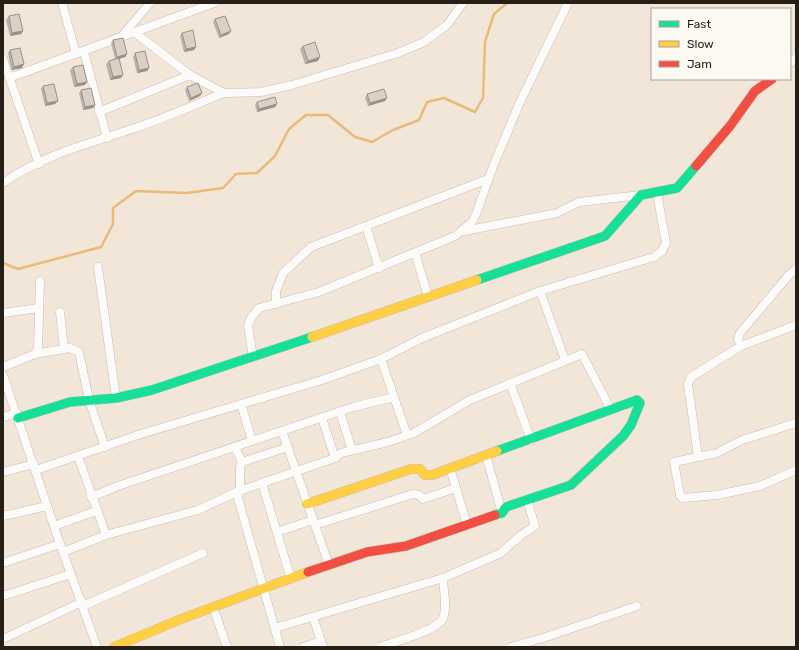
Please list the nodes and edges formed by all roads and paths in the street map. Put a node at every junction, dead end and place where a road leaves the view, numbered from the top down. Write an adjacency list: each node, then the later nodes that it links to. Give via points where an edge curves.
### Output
1 (62, 3): 8 (street)
2 (150, 3): 7 (street)
3 (214, 3): 6 (street)
4 (463, 3): 13 (street, via 447,25 424,42 398,53 261,92)
5 (568, 3): 17 (street, via 520,102)
6 (134, 32): 7 (street); 10 (street)
7 (122, 37): 8 (street)
8 (80, 53): 11 (street); 14 (street)
9 (3, 58): 11 (street)
10 (190, 75): 13 (street); 14 (street)
11 (9, 78): 16 (street)
12 (771, 80): 19 (street, via 755,91 721,137 677,188)
13 (224, 93): 15 (street)
14 (99, 112): 15 (street)
15 (107, 138): 16 (street)
16 (38, 164): 18 (street, via 18,172)
17 (488, 179): 21 (street); 22 (street, via 476,214)
18 (3, 183)
19 (657, 193): 20 (street); 28 (street, via 666,243 662,251 654,257)
20 (641, 195): 22 (street, via 579,202 557,213); 29 (street, via 605,236)
21 (366, 226): 25 (street); 30 (street, via 311,247 303,253 283,273 276,291)
22 (464, 231): 23 (street)
23 (414, 254): 25 (street); 29 (street)
24 (98, 267): 45 (street)
25 (379, 268): 30 (street, via 320,292)
26 (796, 269): 35 (street, via 788,275 740,333 738,339)
27 (40, 281): 31 (street)
28 (540, 291): 39 (street, via 422,338); 40 (street)
29 (428, 296): 38 (street)
30 (276, 304): 38 (street, via 259,308 251,318 248,326)
31 (39, 308): 33 (street); 37 (street, via 38,349)
32 (60, 312): 36 (street)
33 (3, 313)
34 (796, 325): 35 (street)
35 (741, 346): 64 (street, via 689,380)
36 (64, 348): 37 (street); 46 (street, via 79,352)
37 (34, 354): 41 (street)
38 (253, 357): 45 (street, via 152,390)
39 (381, 359): 44 (street); 47 (street)
40 (565, 360): 43 (street); 48 (street, via 583,354)
41 (3, 367)
42 (3, 374): 50 (street)
43 (510, 383): 55 (street, via 470,400); 56 (street)
44 (394, 397): 49 (street); 55 (street)
45 (116, 398): 46 (street)
46 (89, 400): 50 (street, via 70,402); 58 (street)
47 (241, 404): 57 (street); 58 (street)
48 (611, 410): 56 (street); 76 (street, via 637,400 640,403 631,425 623,436 571,485)
49 (340, 412): 52 (street); 61 (street)
50 (18, 416): 51 (street); 67 (street)
51 (3, 417)
52 (322, 418): 54 (street); 65 (street)
53 (796, 423): 64 (street, via 742,440 717,453)
54 (282, 431): 57 (street); 60 (street)
55 (407, 436): 61 (street)
56 (531, 440): 62 (street)
57 (252, 441): 59 (street)
58 (105, 447): 63 (street)
59 (235, 447): 66 (street); 75 (street)
60 (288, 447): 66 (street); 70 (street)
61 (352, 450): 65 (street)
62 (486, 455): 68 (street); 80 (street)
63 (78, 456): 67 (street); 75 (street)
64 (698, 457): 69 (street, via 674,462 682,498 717,495 760,486)
65 (335, 458): 70 (street)
66 (242, 462): 74 (street)
67 (35, 467): 71 (street); 78 (street)
68 (450, 468): 73 (street); 77 (street, via 429,475 411,469)
69 (796, 470)
70 (296, 471): 72 (street); 77 (street)
71 (3, 472)
72 (262, 483): 74 (street); 85 (street)
73 (456, 488): 82 (street, via 423,499 413,494); 83 (street)
74 (239, 491): 86 (street, via 198,510); 94 (street, via 238,498)
75 (91, 497): 79 (street)
76 (527, 500): 80 (street, via 506,507); 93 (street, via 536,524 534,528 521,535 501,553)
77 (307, 504): 82 (street)
78 (47, 506): 81 (street); 84 (street)
79 (96, 510): 84 (street); 86 (street)
80 (502, 514): 83 (street)
81 (3, 516)
82 (314, 522): 85 (street); 90 (street)
83 (467, 525): 90 (street, via 406,546 372,551)
84 (54, 526): 87 (street)
85 (277, 532): 92 (street)
86 (106, 535): 87 (street)
87 (61, 548): 89 (street); 91 (street)
88 (203, 553): 96 (street)
89 (3, 563)
90 (329, 565): 92 (street)
91 (71, 574): 95 (street); 96 (street)
92 (291, 578): 94 (street)
93 (443, 578): 99 (street); 108 (street, via 443,619 432,627)
94 (265, 590): 98 (street); 100 (street)
95 (3, 596)
96 (82, 604): 101 (street); 103 (street)
97 (637, 606): 109 (street)
98 (213, 608): 104 (street); 105 (street)
99 (313, 617): 100 (street); 102 (street)
100 (275, 628): 106 (street)
101 (3, 639)
102 (322, 644): 107 (street)
103 (97, 647)
104 (114, 647)
105 (226, 647)
106 (280, 647)
107 (303, 647)
108 (380, 647)
109 (511, 647)

